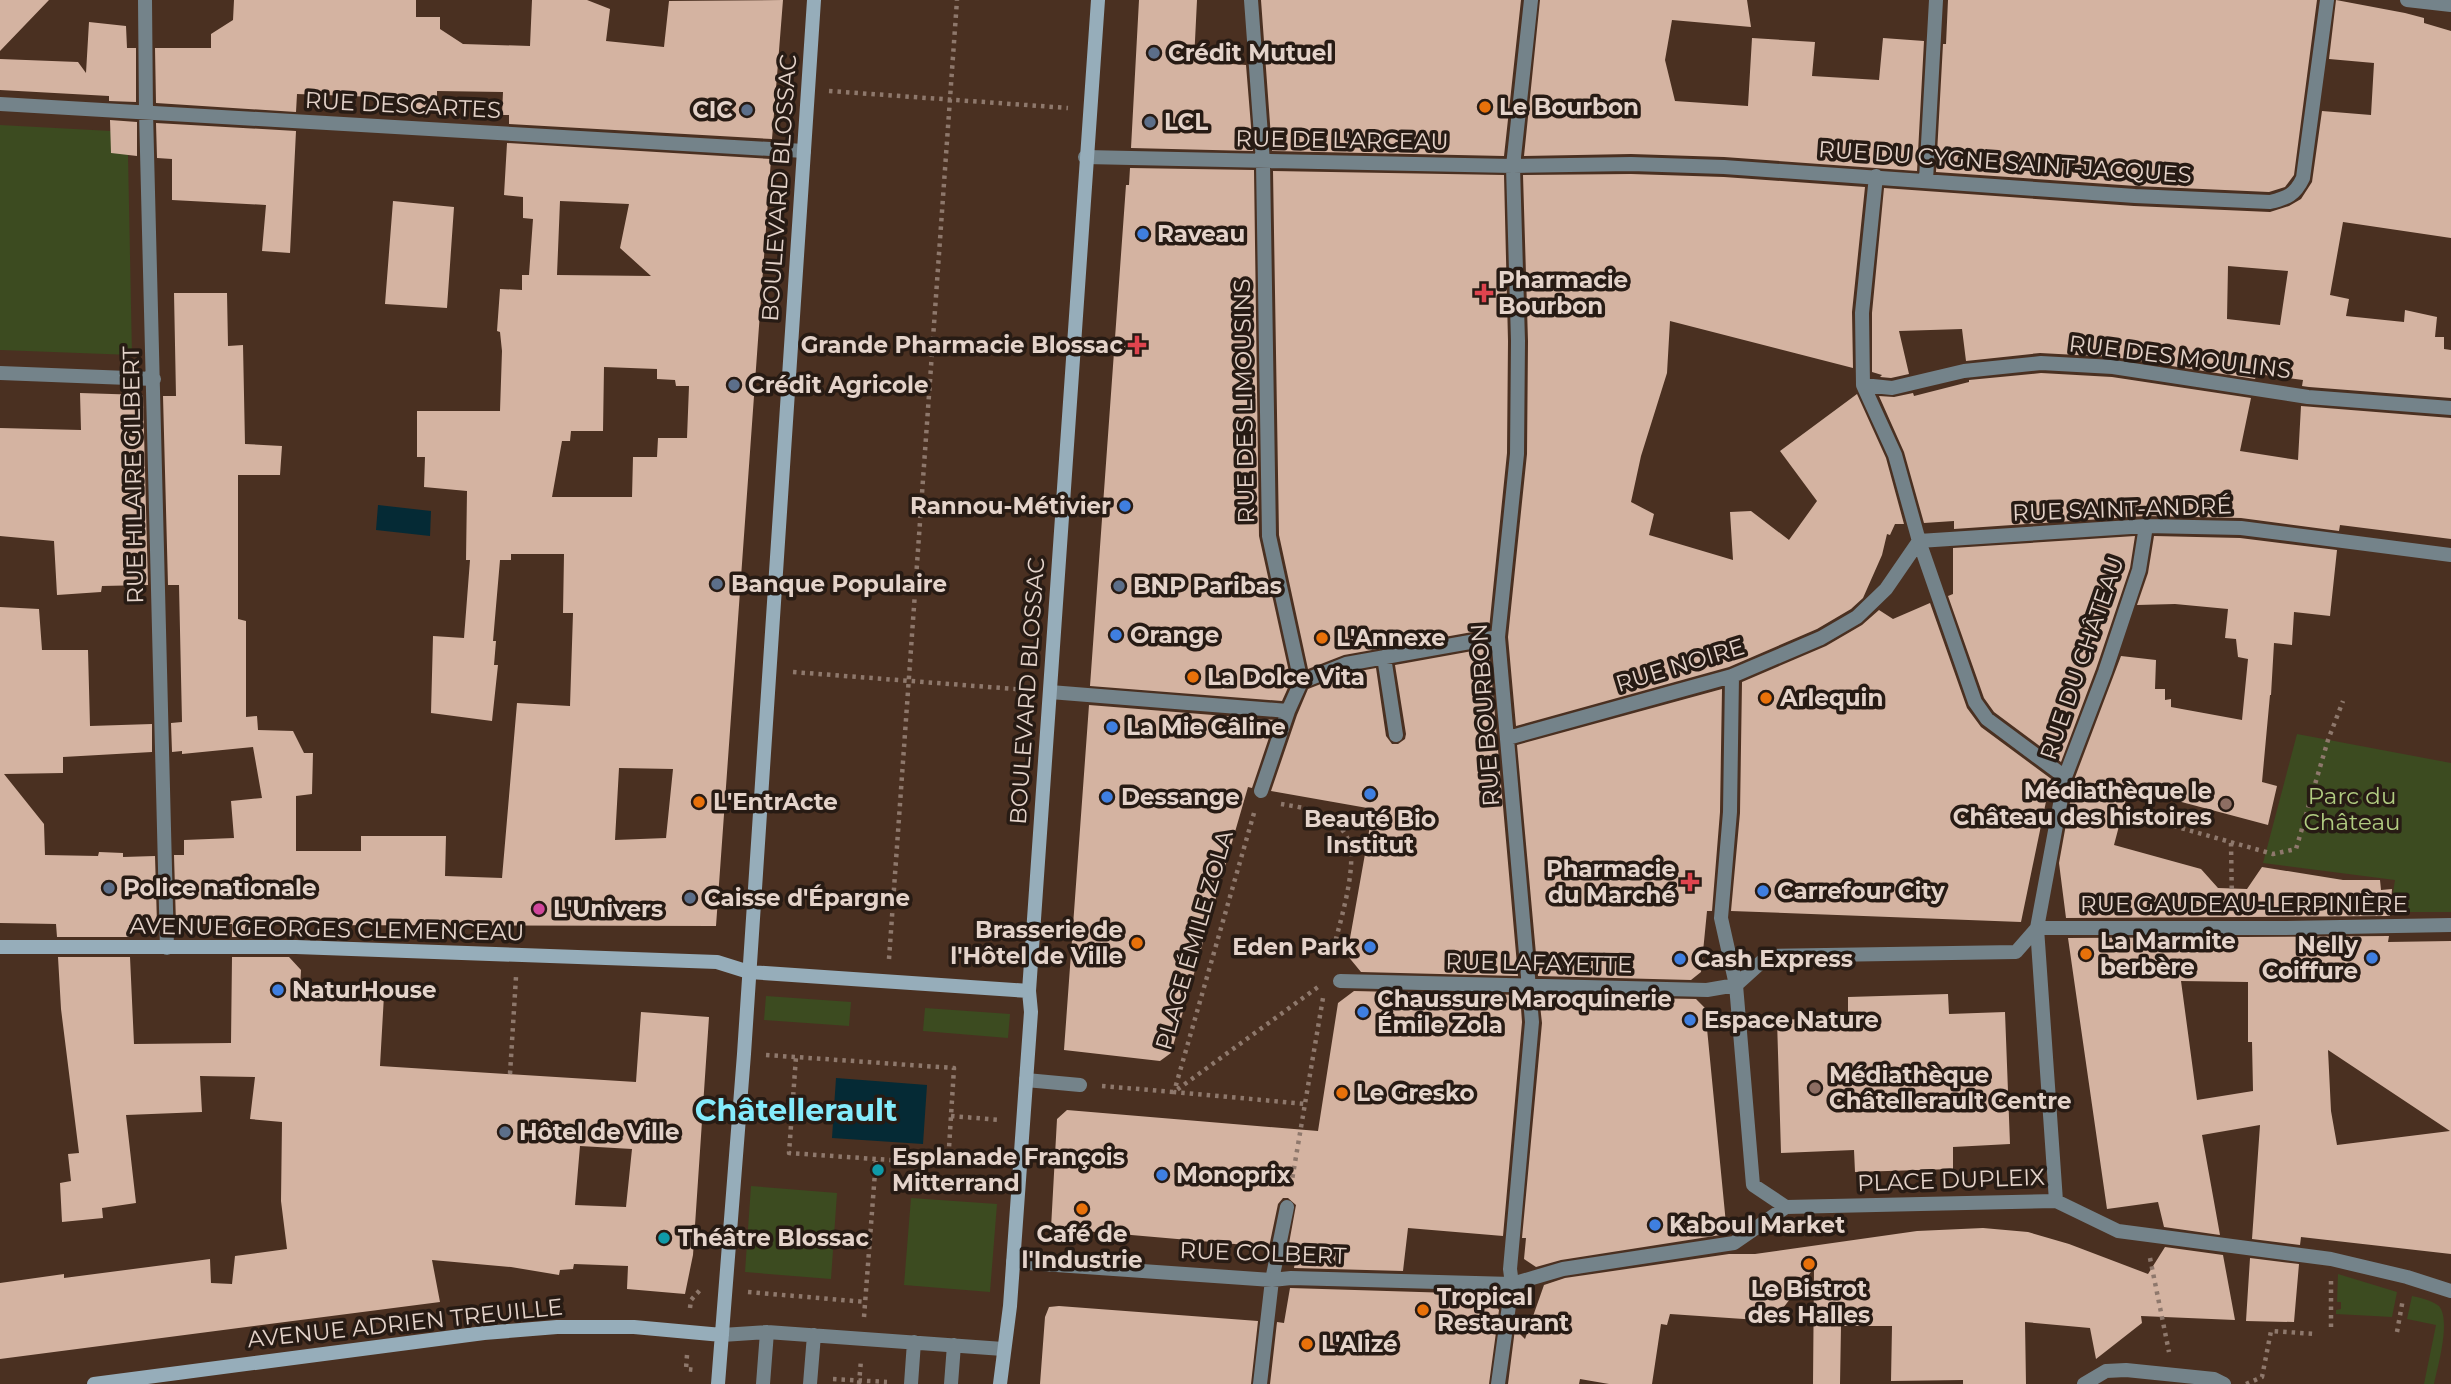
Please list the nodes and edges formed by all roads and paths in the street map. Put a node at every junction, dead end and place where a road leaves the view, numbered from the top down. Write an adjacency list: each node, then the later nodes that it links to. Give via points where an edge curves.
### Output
1 (145, 0): 15 (street, RUE HILAIRE GILBERT)
2 (814, 0): 11 (main road, BOULEVARD BLOSSAC)
3 (957, 0): 12 (path)
4 (1098, 0): 14 (main road, BOULEVARD BLOSSAC)
5 (1251, 0): 18 (street, RUE DES LIMOUSINS)
6 (1531, 0): 19 (street, RUE BOURBON)
7 (1936, 0): 21 (street)
8 (2327, 0): 21 (street, RUE DU CYGNE SAINT-JACQUES, via 2303,178 2296,192 2284,199 2135,196)
9 (2407, 0): 10 (street)
10 (2451, 5)
11 (807, 89): 12 (path); 16 (main road, BOULEVARD BLOSSAC)
12 (950, 99): 14 (path); 33 (path)
13 (0, 104): 15 (street, RUE DESCARTES)
14 (1089, 109): 17 (main road, BOULEVARD BLOSSAC)
15 (146, 112): 16 (street, RUE DESCARTES); 23 (street, RUE HILAIRE GILBERT)
16 (804, 151): 31 (main road, BOULEVARD BLOSSAC)
17 (1086, 157): 18 (street, RUE DE L'ARCEAU); 35 (main road, BOULEVARD BLOSSAC)
18 (1263, 162): 19 (street, RUE DE L'ARCEAU); 34 (street, RUE DES LIMOUSINS, via 1269,536)
19 (1513, 166): 20 (street, RUE DU CYGNE SAINT-JACQUES, via 1631,164); 29 (street, RUE BOURBON, via 1518,443)
20 (1877, 176): 21 (street, RUE DU CYGNE SAINT-JACQUES); 24 (street, via 1862,313)
21 (1926, 180)
22 (0, 373): 23 (street)
23 (154, 380): 48 (street, RUE HILAIRE GILBERT)
24 (1863, 385): 25 (street, RUE DES MOULINS, via 1892,388 1964,371 2041,363 2113,367 2308,397); 27 (street, via 1895,456)
25 (2451, 408)
26 (2146, 526): 27 (street, RUE SAINT-ANDRÉ); 28 (street, RUE SAINT-ANDRÉ, via 2241,528); 40 (street, RUE DU CHÂTEAU, via 2139,570)
27 (1919, 541): 32 (street, RUE NOIRE, via 1886,589 1857,617 1821,638); 40 (street, via 1975,702 1987,719)
28 (2451, 555)
29 (1498, 637): 30 (street); 39 (street, RUE BOURBON)
30 (1384, 657): 34 (street, via 1346,664); 38 (street)
31 (769, 670): 33 (path); 50 (main road, BOULEVARD BLOSSAC)
32 (1732, 676): 39 (street, RUE NOIRE); 53 (street, via 1730,812 1721,918)
33 (909, 681): 35 (path); 51 (path)
34 (1301, 682): 37 (street)
35 (1050, 692): 37 (street); 55 (main road, BOULEVARD BLOSSAC)
36 (2343, 701): 43 (path, via 2296,849 2273,854)
37 (1288, 711): 41 (street)
38 (1396, 735)
39 (1508, 738): 54 (street, RUE BOURBON)
40 (2065, 777): 46 (street, RUE DU CHÂTEAU)
41 (1259, 795): 52 (path, via 1334,820 1350,844); 61 (path, PLACE ÉMILE ZOLA)
42 (2149, 818): 43 (path)
43 (2231, 843): 44 (path)
44 (2231, 889)
45 (2451, 925): 46 (street, RUE GAUDEAU-LERPINIÈRE)
46 (2037, 928): 53 (street, via 2016,952 1768,956); 66 (street, PLACE DUPLEIX)
47 (0, 947): 48 (main road, AVENUE GEORGES CLEMENCEAU)
48 (167, 948): 49 (main road, AVENUE GEORGES CLEMENCEAU, via 296,947)
49 (519, 955): 50 (main road, AVENUE GEORGES CLEMENCEAU, via 717,962); 58 (path)
50 (749, 972): 51 (main road, AVENUE GEORGES CLEMENCEAU); 56 (main road, BOULEVARD BLOSSAC)
51 (887, 981): 55 (main road, AVENUE GEORGES CLEMENCEAU)
52 (1333, 981): 54 (street, RUE LAFAYETTE); 61 (path, PLACE ÉMILE ZOLA); 62 (path)
53 (1737, 985): 54 (street, RUE LAFAYETTE, via 1707,990); 68 (street, via 1753,1185)
54 (1529, 986): 74 (street, RUE BOURBON, via 1532,1022)
55 (1029, 991): 59 (main road, BOULEVARD BLOSSAC)
56 (744, 1054): 57 (path); 76 (main road, BOULEVARD BLOSSAC)
57 (796, 1057): 63 (path, via 954,1069); 65 (path, via 789,1153)
58 (510, 1074)
59 (1026, 1080): 60 (street); 64 (main road, BOULEVARD BLOSSAC)
60 (1080, 1085): 61 (path)
61 (1174, 1092): 62 (path)
62 (1306, 1104): 67 (path)
63 (951, 1116): 64 (path); 65 (path, via 948,1164)
64 (1023, 1121): 71 (main road, BOULEVARD BLOSSAC)
65 (876, 1159): 78 (path)
66 (2056, 1201): 68 (street, PLACE DUPLEIX); 69 (street, via 2118,1231)
67 (1287, 1207): 73 (street)
68 (1786, 1207): 74 (street, RUE COLBERT, via 1734,1243 1563,1269)
69 (2145, 1233): 70 (street); 89 (path)
70 (2331, 1259): 72 (street); 80 (path)
71 (1013, 1262): 73 (street, RUE COLBERT); 88 (main road, BOULEVARD BLOSSAC)
72 (2407, 1277): 75 (street); 82 (path)
73 (1272, 1280): 74 (street, RUE COLBERT); 97 (street)
74 (1511, 1284): 98 (street, RUE BOURBON)
75 (2451, 1290)
76 (725, 1291): 77 (path, via 701,1289); 78 (path); 84 (main road, BOULEVARD BLOSSAC)
77 (691, 1300)
78 (866, 1302): 79 (path)
79 (864, 1318)
80 (2331, 1330)
81 (767, 1332): 84 (street); 85 (street); 92 (street)
82 (2397, 1332)
83 (2316, 1334): 101 (path, via 2271,1331 2262,1377)
84 (722, 1335): 90 (main road, AVENUE ADRIEN TREUILLE, via 634,1327 557,1327); 91 (main road, BOULEVARD BLOSSAC)
85 (814, 1335): 86 (street); 93 (street)
86 (915, 1342): 87 (street); 94 (street)
87 (954, 1345): 88 (street); 95 (street)
88 (1003, 1349): 96 (main road, BOULEVARD BLOSSAC)
89 (2174, 1376): 99 (street, via 2106,1371); 100 (street)
90 (94, 1384)
91 (718, 1384)
92 (764, 1384)
93 (810, 1384)
94 (911, 1384)
95 (951, 1384)
96 (1000, 1384)
97 (1260, 1384)
98 (1498, 1384)
99 (2084, 1384)
100 (2224, 1384)
101 (2245, 1384)

